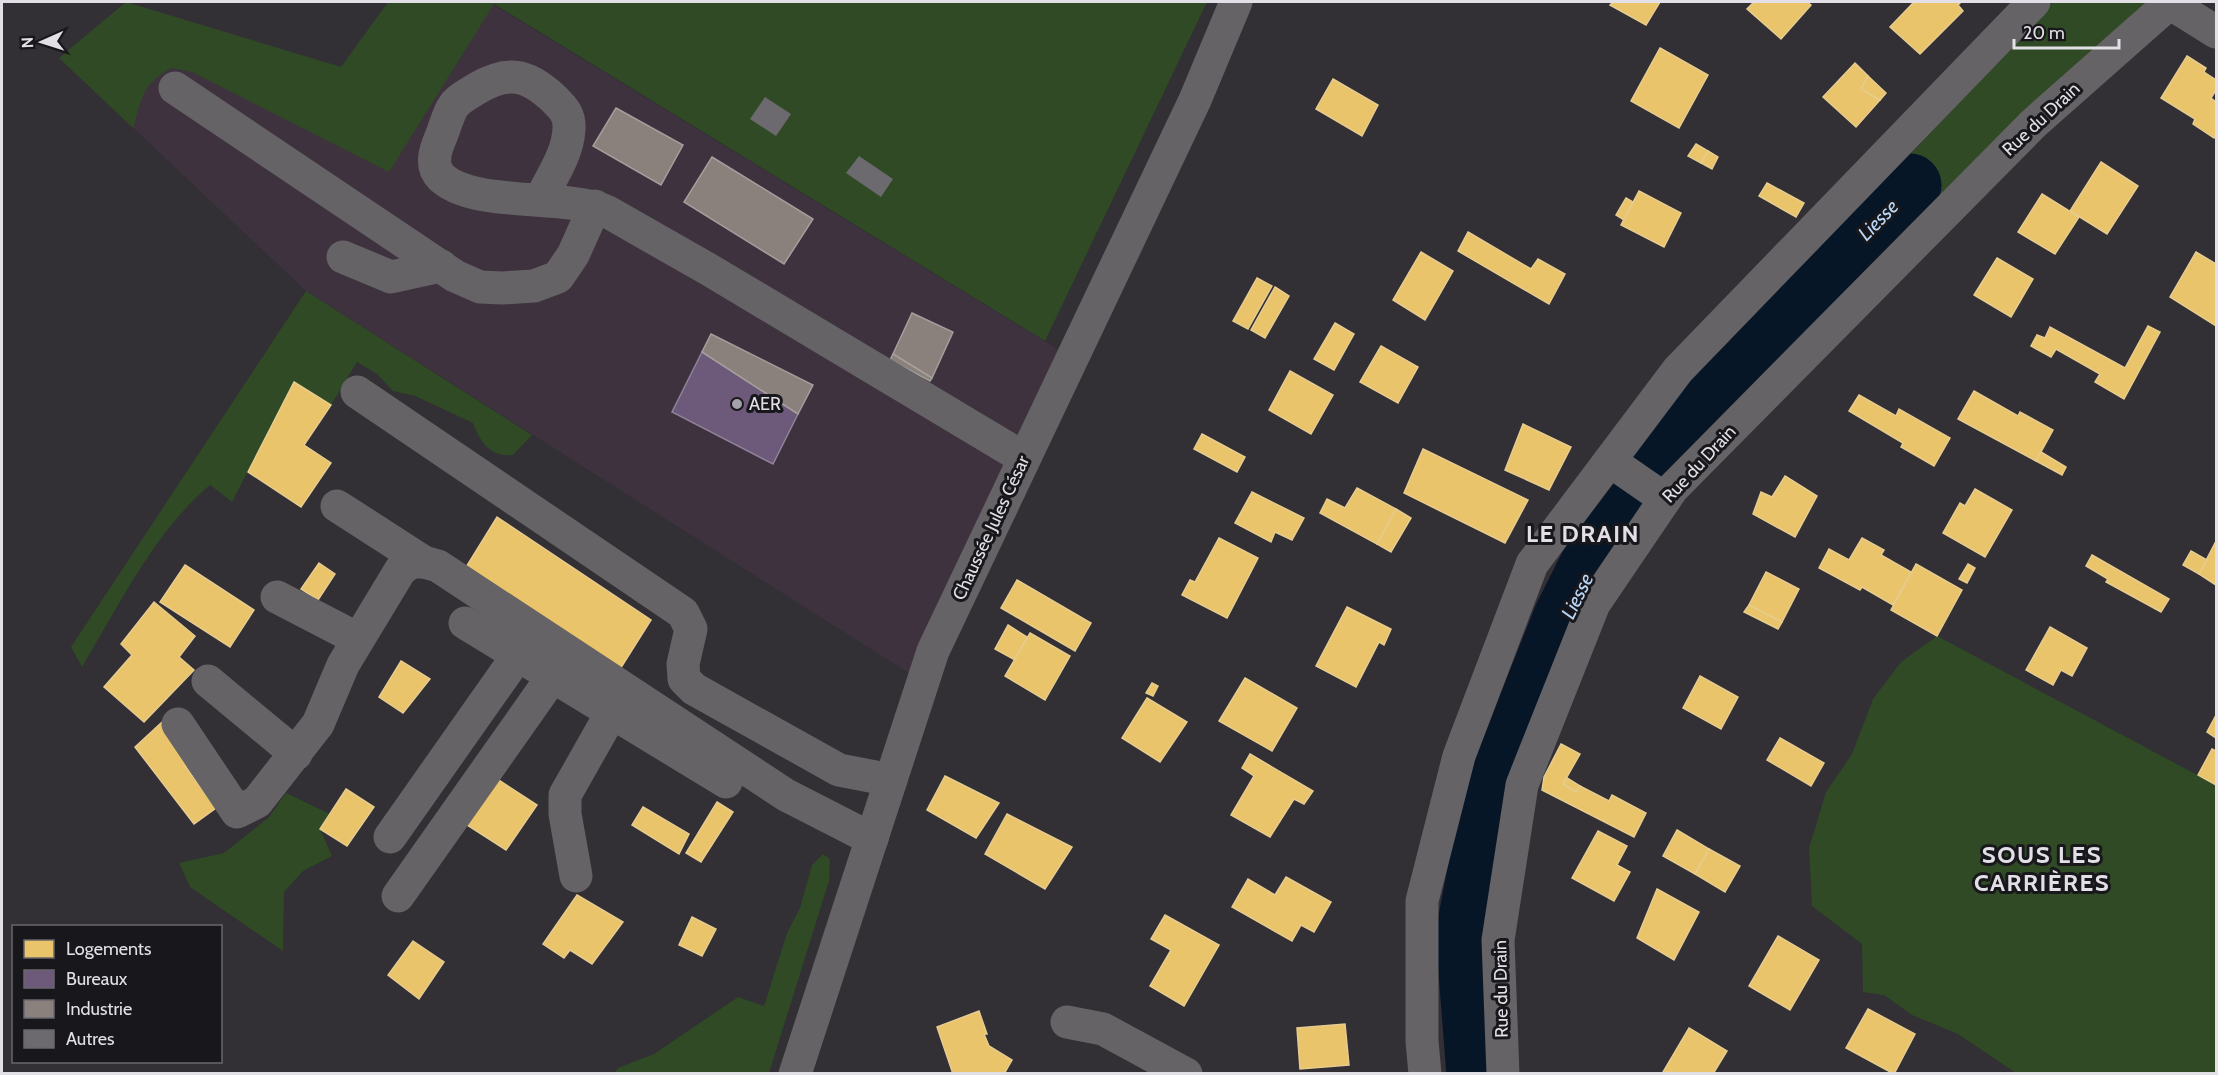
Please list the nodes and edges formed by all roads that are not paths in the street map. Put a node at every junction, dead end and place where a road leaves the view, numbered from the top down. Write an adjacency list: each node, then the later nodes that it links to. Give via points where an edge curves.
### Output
1 (1236, 2): 11 (street, Chaussée Jules César, via 1195,100)
2 (2034, 2): 12 (street, via 1678,370)
3 (2169, 2): 4 (street); 13 (street, Rue du Drain, via 2033,124)
4 (2217, 32)
5 (175, 88): 9 (street)
6 (540, 200): 7 (street)
7 (595, 206): 9 (street, via 573,255 558,277 534,286 480,287); 11 (street)
8 (343, 257): 9 (street, via 391,277)
9 (441, 266)
10 (357, 392): 25 (street, via 683,613 691,629 682,664 684,679 694,689 839,770)
11 (1024, 458): 25 (street, Chaussée Jules César, via 933,651)
12 (1610, 460): 13 (street); 33 (street, via 1532,564 1458,756 1422,902)
13 (1665, 499): 34 (street, Rue du Drain, via 1594,604 1522,785 1498,940)
14 (337, 506): 15 (street)
15 (424, 562): 18 (street, via 412,562 401,569); 27 (street, via 438,566 786,795)
16 (278, 597): 18 (street)
17 (465, 623): 19 (street)
18 (358, 639): 24 (street, via 318,724)
19 (518, 655): 20 (street); 26 (street)
20 (553, 676): 22 (street); 29 (street)
21 (208, 681): 24 (street)
22 (612, 712): 27 (street, via 781,816); 28 (street, via 565,795)
23 (178, 724): 24 (street, via 237,812 257,802)
24 (296, 754)
25 (891, 780): 27 (street, Chaussée Jules César)
26 (390, 837)
27 (872, 839): 31 (street, Chaussée Jules César)
28 (576, 876)
29 (398, 896)
30 (1067, 1023): 32 (street, via 1103,1029)
31 (795, 1074)
32 (1186, 1074)
33 (1425, 1074)
34 (1503, 1074)

